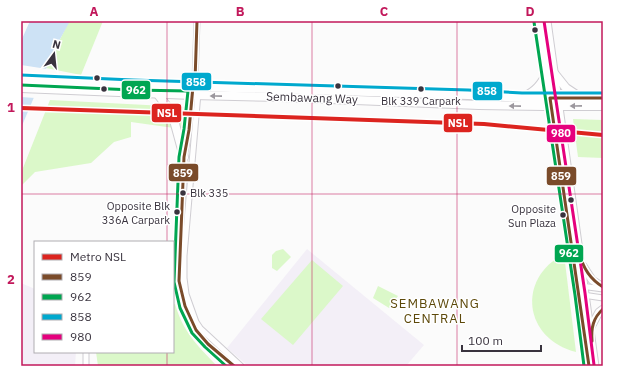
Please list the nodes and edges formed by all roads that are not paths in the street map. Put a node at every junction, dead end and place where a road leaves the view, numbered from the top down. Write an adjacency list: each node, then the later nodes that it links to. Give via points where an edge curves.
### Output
1 (197, 21): 6 (street)
2 (539, 21): 4 (main road)
3 (547, 21): 4 (main road)
4 (550, 73): 12 (main road, via 534,92); 13 (main road); 15 (main road)
5 (21, 80): 7 (main road, Sembawang Way)
6 (195, 84): 7 (main road, Sembawang Way); 10 (street); 11 (main road, Sembawang Way)
7 (54, 85): 8 (main road, Sembawang Way); 9 (main road, Sembawang Way)
8 (21, 88)
9 (157, 93): 10 (main road, Sembawang Way); 18 (main road, via 172,113)
10 (195, 95): 16 (main road, Sembawang Way, one-way to 10); 18 (street); 29 (street, via 184,256 186,294 200,328)
11 (468, 95): 12 (main road, Sembawang Way); 16 (main road, via 477,99)
12 (522, 98): 15 (main road, Sembawang Way)
13 (581, 98): 14 (main road, Sembawang Way); 15 (main road, Sembawang Way)
14 (603, 98)
15 (555, 102): 16 (main road, Sembawang Way, one-way to 16); 17 (main road, Sembawang Way, one-way to 15); 19 (main road); 20 (main road)
16 (479, 105)
17 (603, 106)
18 (184, 157): 28 (street, via 179,256 181,292 189,318 197,331)
19 (582, 264): 20 (main road); 21 (main road, via 592,280)
20 (582, 286): 21 (street); 22 (main road)
21 (603, 288)
22 (583, 295): 23 (street); 25 (main road); 30 (main road)
23 (603, 298)
24 (603, 309): 25 (main road, via 598,312)
25 (591, 329): 31 (main road)
26 (86, 353): 27 (street)
27 (86, 366)
28 (234, 366)
29 (241, 366)
30 (589, 366)
31 (595, 366)

